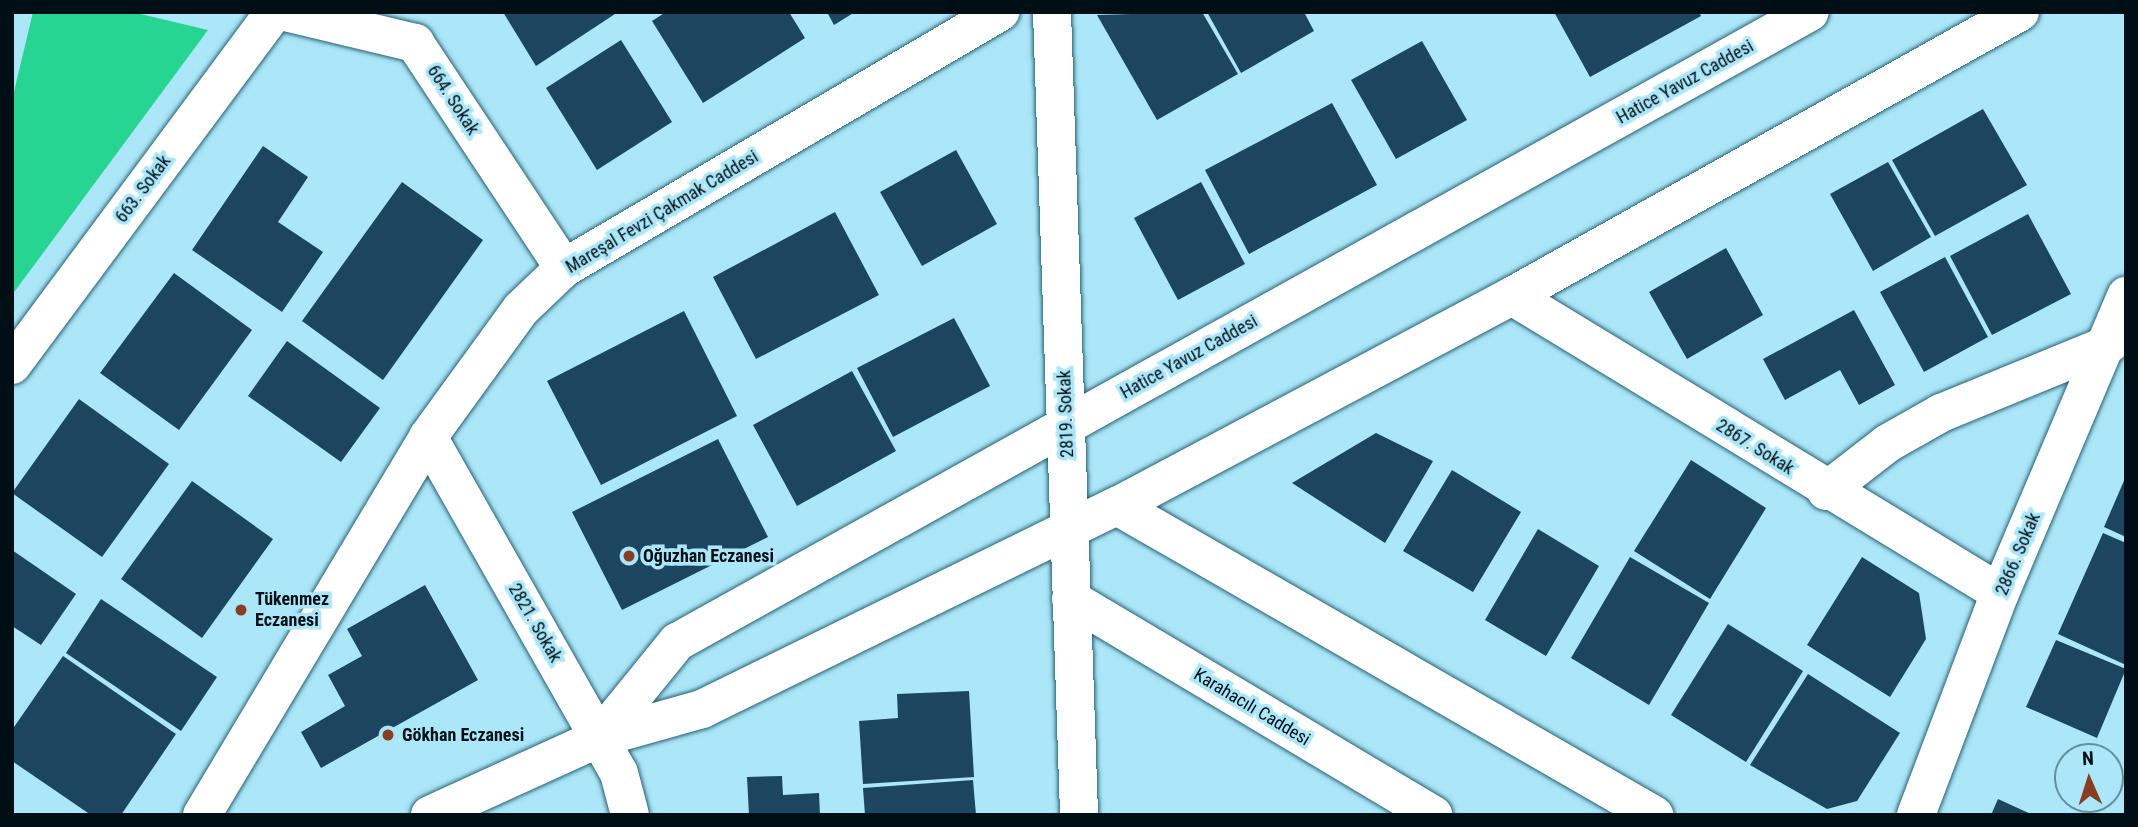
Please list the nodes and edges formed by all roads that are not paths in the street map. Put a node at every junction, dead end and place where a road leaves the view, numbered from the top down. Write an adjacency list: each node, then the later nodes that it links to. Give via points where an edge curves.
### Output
1 (274, 12): 12 (street, 663. Sokak)
2 (285, 12): 7 (street, 664. Sokak)
3 (1000, 12): 8 (street, Mareşal Fevzi Çakmak Caddesi)
4 (1052, 12): 13 (street, 2819. Sokak)
5 (1810, 12): 13 (street, Hatice Yavuz Caddesi)
6 (2020, 12): 9 (street)
7 (417, 27): 8 (street, 664. Sokak)
8 (564, 268): 14 (street, Mareşal Fevzi Çakmak Caddesi, via 521,309)
9 (1512, 296): 15 (street, 2867. Sokak); 16 (street)
10 (2126, 296): 11 (street, 2866. Sokak)
11 (2109, 344): 15 (street, via 1941,413 1888,443); 18 (street, 2866. Sokak)
12 (12, 365)
13 (1066, 426): 17 (street, 2819. Sokak); 20 (street, Hatice Yavuz Caddesi, via 677,642)
14 (428, 437): 20 (street, 2821. Sokak); 21 (street, Mareşal Fevzi Çakmak Caddesi)
15 (1826, 491): 18 (street, 2867. Sokak)
16 (1118, 506): 17 (street); 26 (street)
17 (1069, 531): 19 (street, 2819. Sokak); 20 (street, via 702,709)
18 (2000, 593): 27 (street, 2866. Sokak)
19 (1071, 599): 24 (street, 2819. Sokak); 25 (street, Karahacılı Caddesi)
20 (599, 738): 22 (street); 23 (street, 2821. Sokak, via 619,773)
21 (201, 815)
22 (430, 815)
23 (631, 815)
24 (1080, 815)
25 (1433, 815)
26 (1654, 815)
27 (1916, 815)

